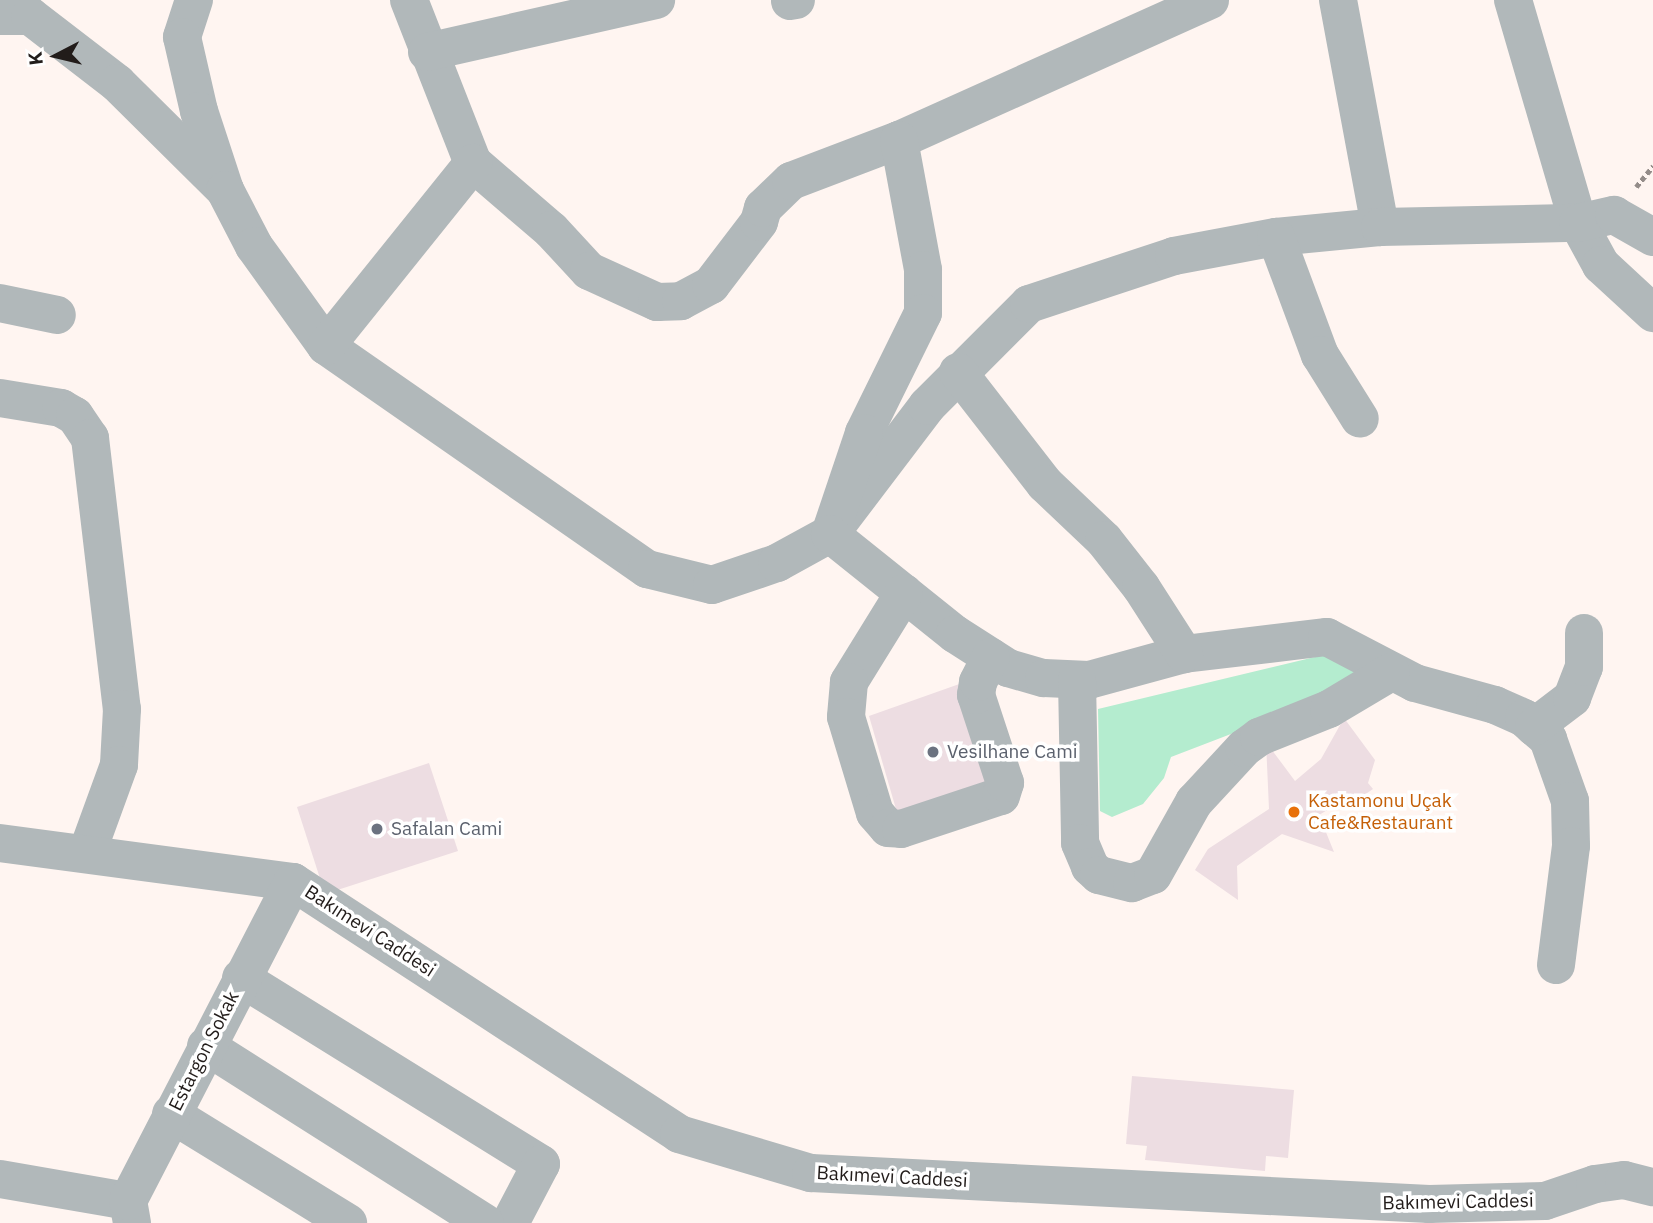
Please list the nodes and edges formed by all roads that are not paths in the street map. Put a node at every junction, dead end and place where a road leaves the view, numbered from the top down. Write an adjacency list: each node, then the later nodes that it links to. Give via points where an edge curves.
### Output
1 (194, 0): 11 (street, via 182,37 199,111)
2 (409, 0): 8 (street)
3 (656, 0): 8 (street)
4 (1210, 0): 9 (street)
5 (1338, 0): 13 (street)
6 (1513, 0): 12 (street)
7 (0, 16): 11 (street, via 30,16 117,83)
8 (427, 52): 10 (street)
9 (899, 141): 10 (street, via 791,181 763,208 759,222 711,285 681,301 657,302 589,271 551,230); 23 (street, via 923,271 923,313 864,433)
10 (473, 163): 19 (street)
11 (225, 190): 19 (street, via 254,246)
12 (1578, 223): 13 (street); 15 (street, via 1614,215); 17 (street, via 1601,265)
13 (1380, 227): 14 (street)
14 (1276, 237): 20 (street, via 1174,256 1029,304); 22 (street, via 1320,355)
15 (1653, 237)
16 (0, 303): 18 (street)
17 (1653, 313)
18 (57, 315)
19 (326, 346): 23 (street, via 647,569 712,585 777,563)
20 (958, 372): 23 (street); 26 (street, via 1045,484 1119,559)
21 (0, 398): 32 (street, via 61,408 75,416 90,438 122,709 119,765)
22 (1360, 419)
23 (830, 534): 24 (street)
24 (904, 593): 27 (street); 27 (street, via 849,682 846,717 883,824 901,829 1001,796 1005,783 976,695)
25 (1584, 633): 30 (street, via 1584,667 1572,698)
26 (1184, 654): 28 (street, via 1327,637); 29 (street)
27 (991, 657): 29 (street, via 1008,668 1044,678)
28 (1391, 671): 29 (street, via 1329,709 1259,737 1244,748 1194,802 1153,875 1132,883 1099,875 1080,843); 30 (street, via 1415,683 1495,705)
29 (1077, 680)
30 (1535, 727): 34 (street, via 1548,739 1570,801 1571,846)
31 (0, 843): 32 (street, Bakımevi Caddesi)
32 (88, 853): 33 (street, Bakımevi Caddesi)
33 (293, 882): 35 (street, Estargon Sokak); 40 (street, Bakımevi Caddesi, via 679,1134 811,1173 1343,1203)
34 (1556, 965)
35 (241, 978): 36 (street, Estargon Sokak); 44 (street, via 541,1164)
36 (206, 1046): 37 (street, Estargon Sokak); 43 (street)
37 (171, 1114): 41 (street, Estargon Sokak); 42 (street)
38 (0, 1179): 41 (street)
39 (1649, 1181): 40 (street, Bakımevi Caddesi, via 1624,1180)
40 (1556, 1210)
41 (130, 1212)
42 (348, 1223)
43 (485, 1223)
44 (510, 1223)

